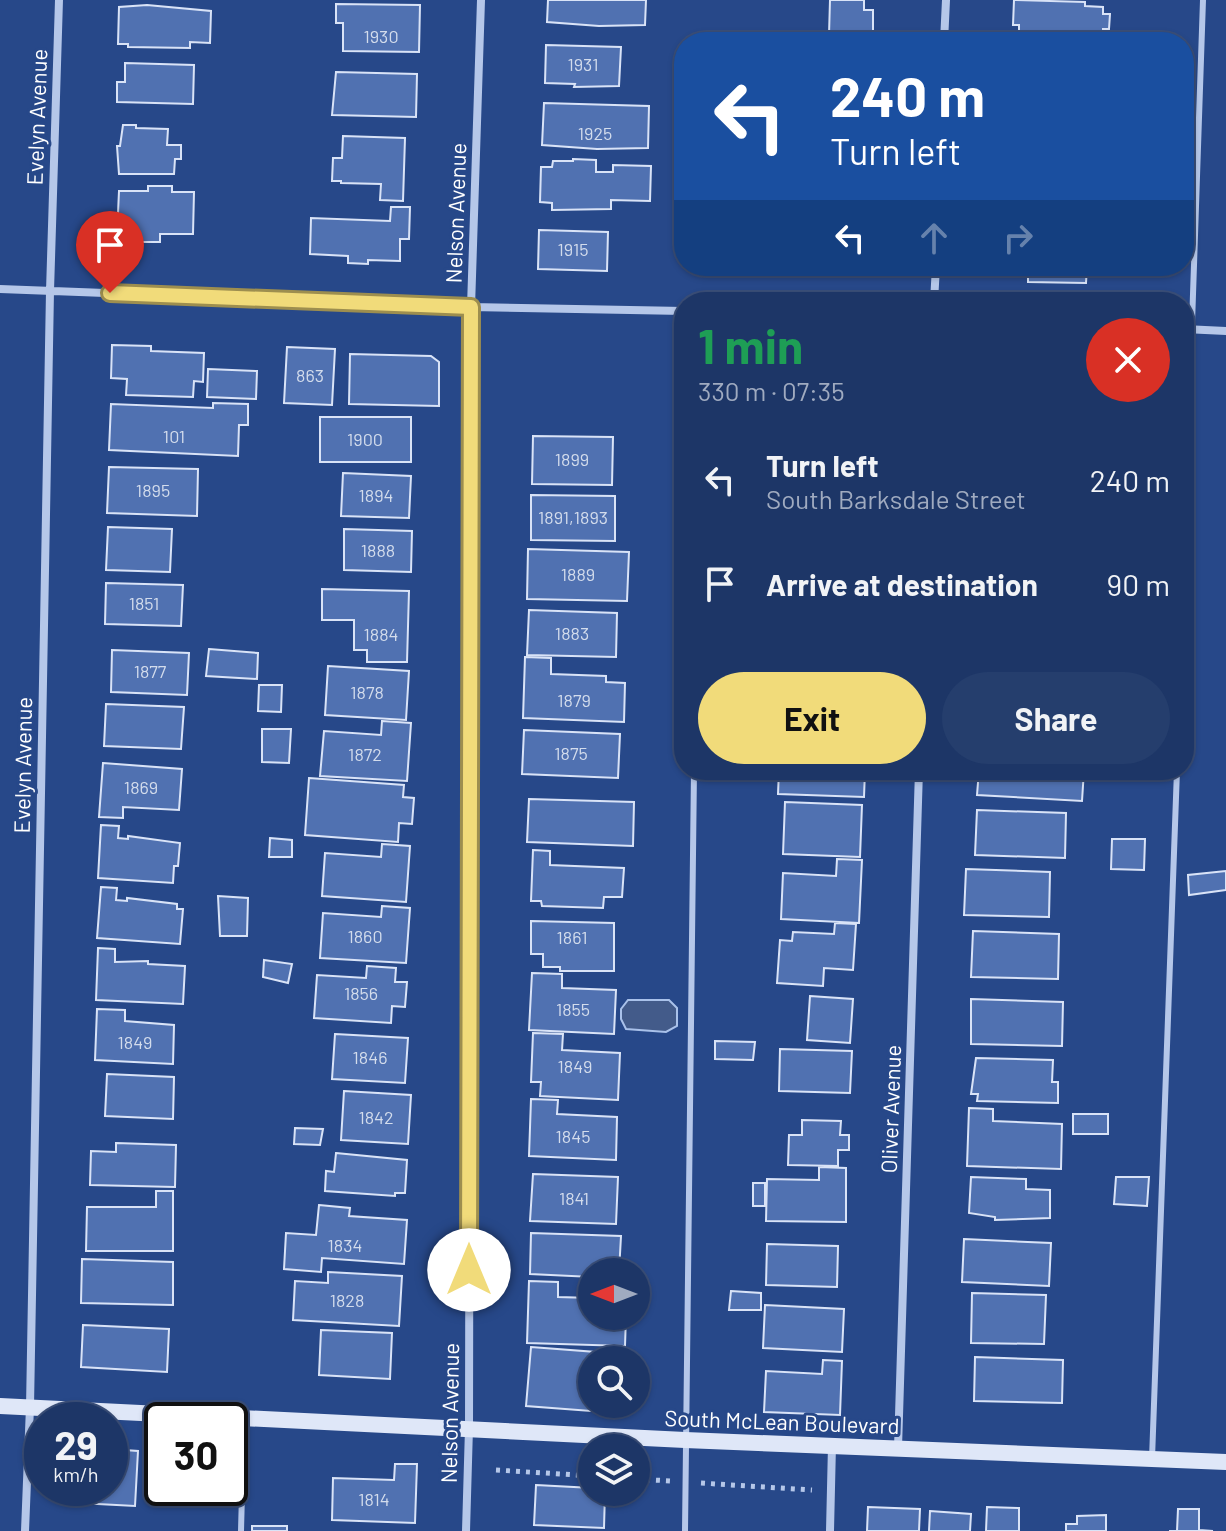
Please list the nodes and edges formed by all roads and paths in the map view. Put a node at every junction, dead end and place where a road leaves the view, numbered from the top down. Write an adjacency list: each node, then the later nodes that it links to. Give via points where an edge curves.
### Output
1 (59, 0): 8 (street, Evelyn Avenue)
2 (481, 0): 9 (street, Nelson Avenue)
3 (946, 0): 5 (street)
4 (1203, 0): 6 (lane)
5 (944, 32)
6 (1194, 197)
7 (0, 289): 8 (street)
8 (50, 291): 9 (street); 16 (street, Evelyn Avenue)
9 (471, 307): 10 (street); 20 (street, Nelson Avenue)
10 (674, 311)
11 (1194, 329): 12 (street)
12 (1226, 331)
13 (694, 780): 21 (lane)
14 (919, 780): 23 (street, Oliver Avenue)
15 (1177, 780): 24 (lane)
16 (30, 1402)
17 (0, 1406): 18 (main road, South McLean Boulevard)
18 (24, 1407)
19 (248, 1417): 20 (main road, South McLean Boulevard)
20 (469, 1428): 21 (main road, South McLean Boulevard); 35 (street, Nelson Avenue)
21 (685, 1440): 22 (main road, South McLean Boulevard); 29 (lane)
22 (832, 1445): 23 (main road, South McLean Boulevard); 37 (street)
23 (898, 1449): 24 (main road, South McLean Boulevard)
24 (1152, 1459): 25 (main road, South McLean Boulevard)
25 (1226, 1462)
26 (496, 1470): 27 (path)
27 (578, 1475)
28 (650, 1480): 29 (path)
29 (686, 1482): 30 (path); 36 (lane)
30 (812, 1490)
31 (26, 1506): 33 (street, Evelyn Avenue)
32 (242, 1506): 34 (lane)
33 (25, 1531)
34 (241, 1531)
35 (466, 1531)
36 (685, 1531)
37 (830, 1531)

